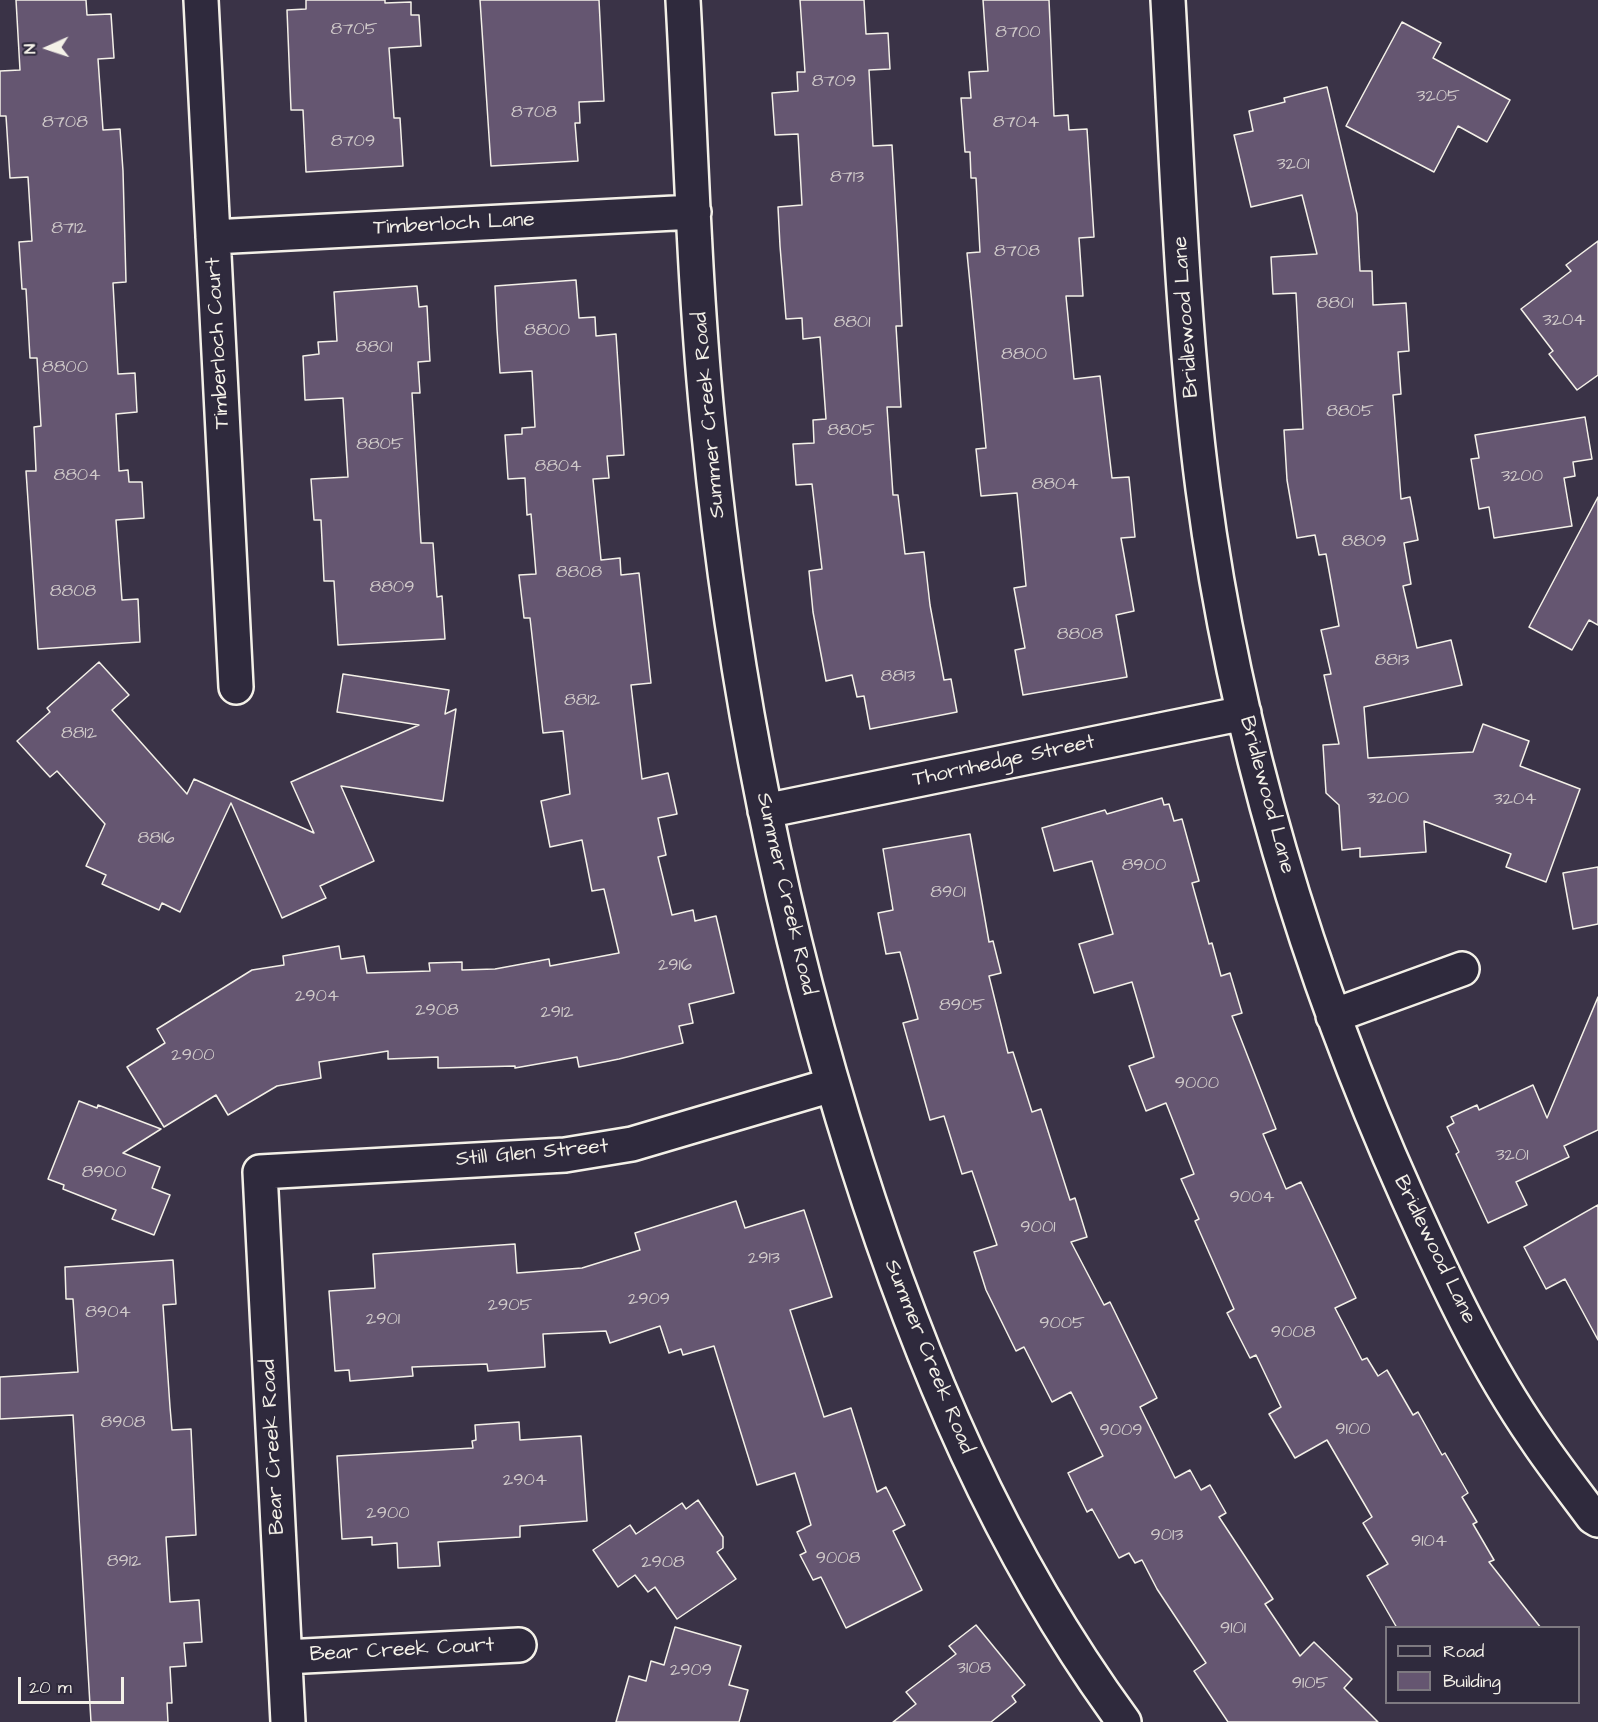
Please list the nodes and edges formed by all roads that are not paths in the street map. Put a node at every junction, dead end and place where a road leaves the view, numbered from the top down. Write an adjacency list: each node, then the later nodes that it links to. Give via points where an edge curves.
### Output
1 (201, 0): 5 (street, Timberloch Court)
2 (683, 0): 4 (street, Summer Creek Road)
3 (1168, 0): 7 (street, Bridlewood Lane, via 1188,358 1203,492)
4 (694, 212): 5 (street, Timberloch Lane); 8 (street, Summer Creek Road, via 711,453 729,611)
5 (213, 237): 6 (street, Timberloch Court)
6 (236, 687)
7 (1244, 713): 8 (street, Thornhedge Street); 10 (street, Bridlewood Lane, via 1278,845)
8 (765, 812): 11 (street, Summer Creek Road)
9 (1462, 969): 10 (street)
10 (1333, 1016): 13 (street, Bridlewood Lane, via 1377,1130 1432,1253 1484,1353 1535,1438)
11 (832, 1085): 12 (street, Still Glen Street, via 632,1144 565,1155); 17 (street, Summer Creek Road, via 876,1225 934,1383 981,1486 1034,1585)
12 (260, 1172): 15 (street, Bear Creek Road)
13 (1598, 1520)
14 (519, 1645): 15 (street, Bear Creek Court)
15 (285, 1657): 16 (street, Bear Creek Road)
16 (288, 1722)
17 (1124, 1722)

